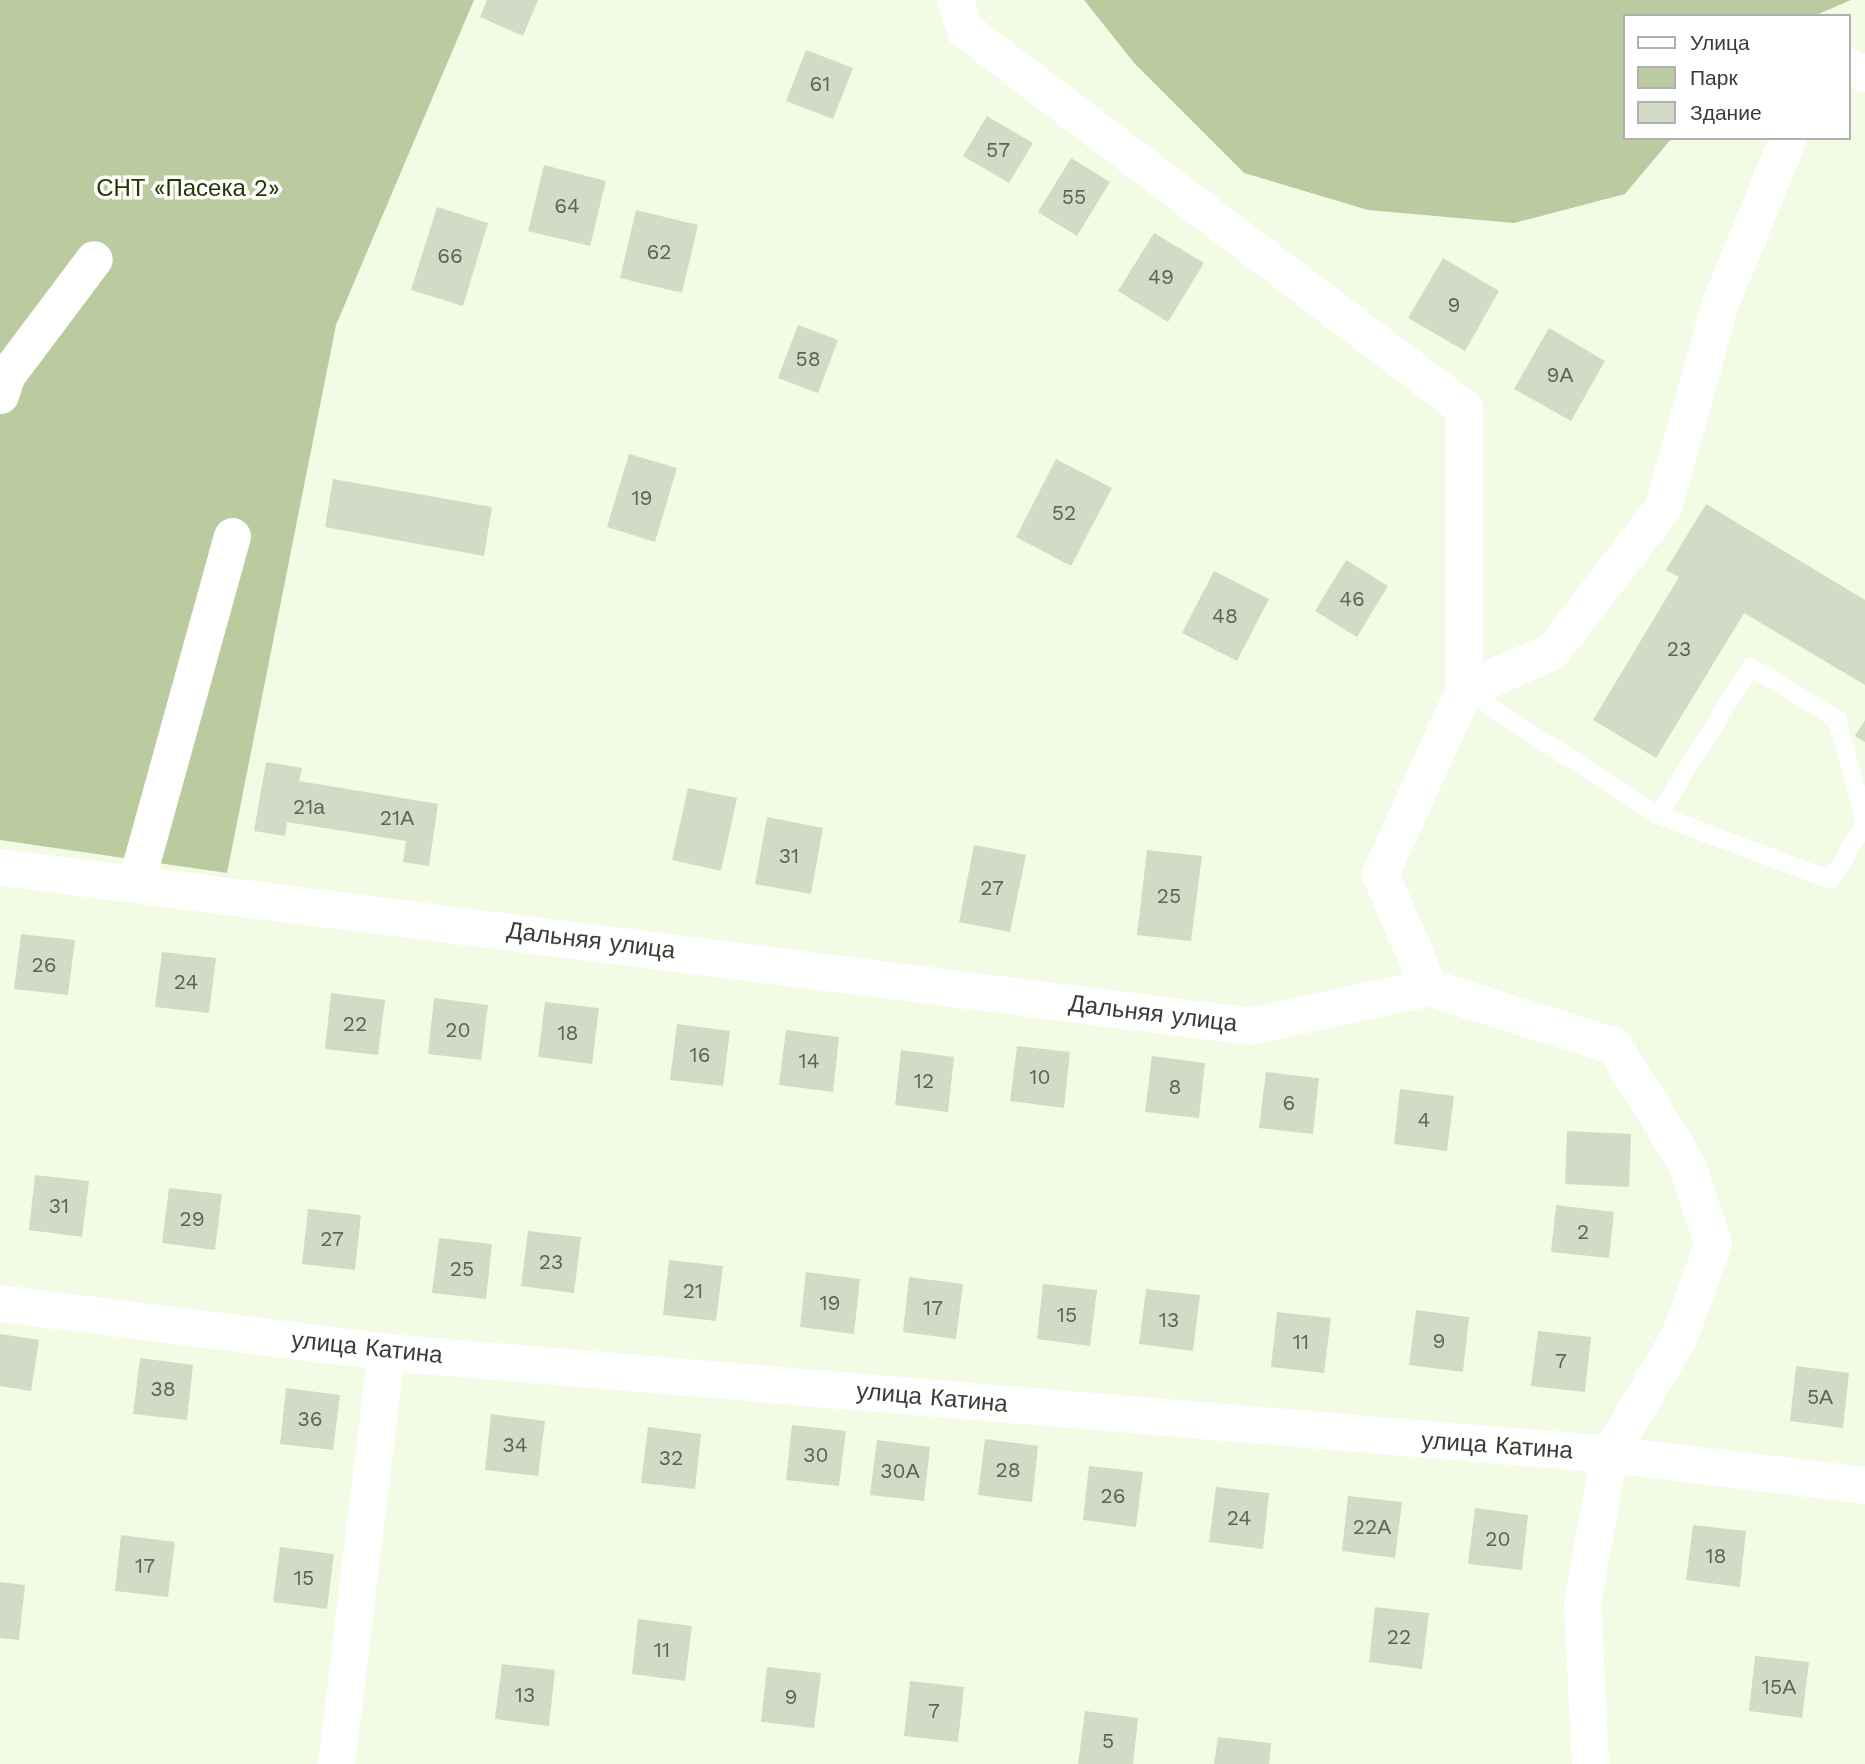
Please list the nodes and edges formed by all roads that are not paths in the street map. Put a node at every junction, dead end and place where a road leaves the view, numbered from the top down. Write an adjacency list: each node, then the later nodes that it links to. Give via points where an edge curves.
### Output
1 (955, 0): 6 (street, via 965,30 1464,408)
2 (1787, 140): 6 (street, via 1720,303 1663,507 1552,651)
3 (94, 259): 4 (street, via 6,376)
4 (0, 395)
5 (232, 536): 10 (street)
6 (1464, 690): 7 (lane); 11 (street, via 1380,874)
7 (1658, 815): 8 (lane, via 1831,880); 8 (lane, via 1751,667 1837,719)
8 (1865, 823)
9 (0, 867): 10 (street, Дальняя улица)
10 (136, 882): 11 (street, Дальняя улица, via 1249,1027)
11 (1429, 987): 14 (street, via 1614,1046 1686,1163 1713,1244 1678,1338)
12 (0, 1303): 13 (street, улица Катина)
13 (386, 1352): 14 (street, улица Катина); 16 (street)
14 (1609, 1454): 15 (street, улица Катина); 17 (street, via 1582,1601)
15 (1865, 1485)
16 (336, 1764)
17 (1590, 1764)

